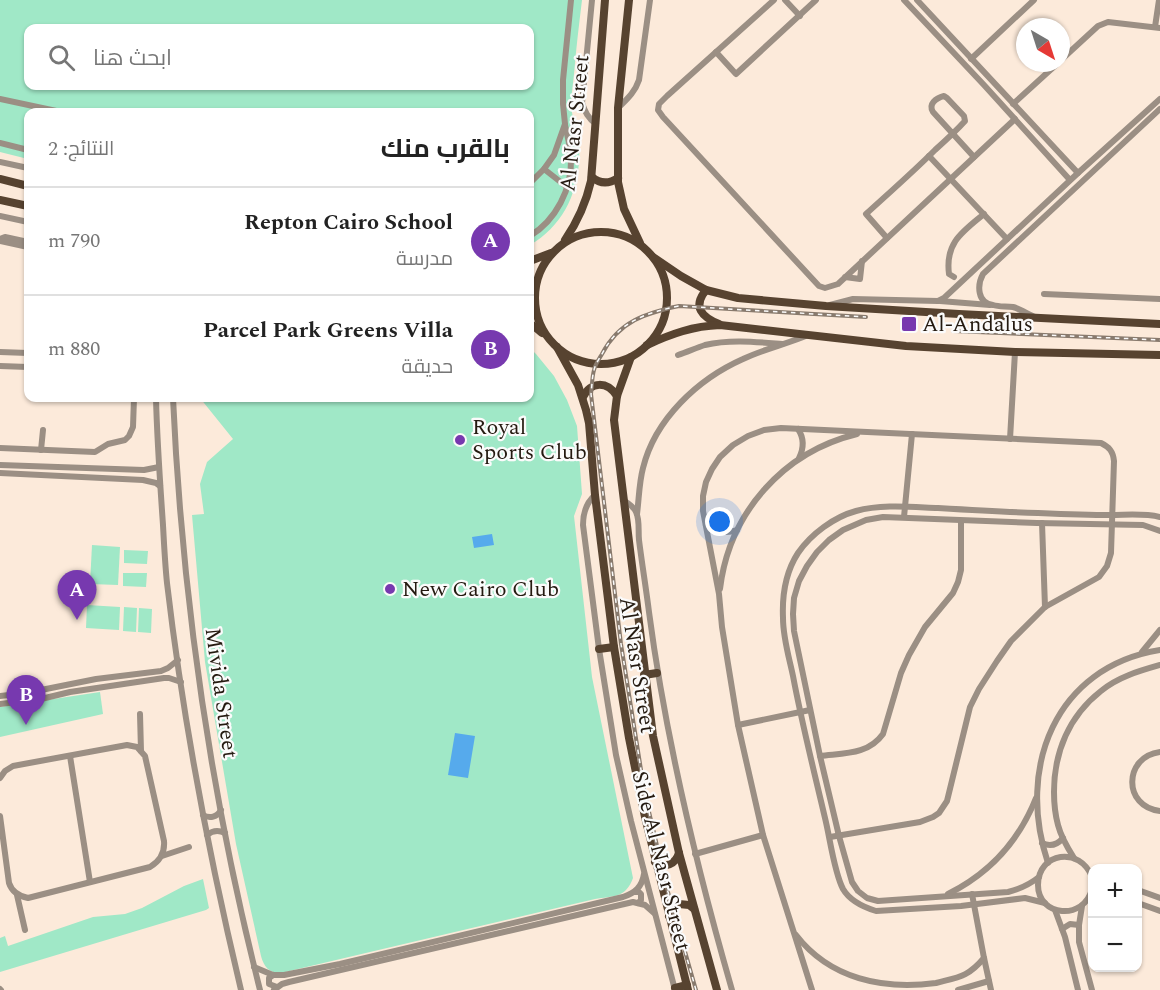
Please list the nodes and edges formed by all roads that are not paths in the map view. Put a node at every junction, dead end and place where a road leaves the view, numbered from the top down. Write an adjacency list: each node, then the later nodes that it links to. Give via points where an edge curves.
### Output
1 (571, 0): 28 (street, via 563,80)
2 (592, 0): 29 (street, via 582,103)
3 (606, 0): 29 (main road, Al Nasr Street)
4 (629, 0): 25 (main road, Al Nasr Street)
5 (650, 0): 25 (street, via 639,80 632,95)
6 (774, 0): 15 (street)
7 (785, 0): 13 (street)
8 (816, 0): 13 (street)
9 (904, 0): 20 (street)
10 (917, 0): 17 (street)
11 (1034, 0): 17 (street)
12 (1159, 0): 14 (street)
13 (800, 16): 15 (street, via 736,74)
14 (1158, 27): 16 (street, via 1104,22)
15 (716, 52): 70 (street, via 662,100 660,113 819,286 830,287)
16 (1070, 52)
17 (971, 59): 19 (street)
18 (1048, 72): 23 (street)
19 (991, 79): 20 (street); 23 (street)
20 (984, 86): 27 (street)
21 (0, 99): 24 (street)
22 (1160, 99): 30 (street)
23 (1013, 104): 36 (street)
24 (42, 108)
25 (618, 108): 44 (main road, Al Nasr Street)
26 (1160, 110): 31 (street)
27 (1015, 119): 37 (street); 39 (street)
28 (565, 124): 41 (street, via 554,155); 50 (street, via 571,159)
29 (596, 124): 43 (main road, Al Nasr Street)
30 (1131, 124): 31 (street); 42 (street)
31 (1137, 131): 69 (street)
32 (952, 134): 32 (street, via 965,119 942,96 931,108); 35 (street); 37 (street)
33 (0, 143): 34 (street)
34 (24, 149)
35 (929, 156): 45 (street); 57 (street, via 866,214)
36 (1062, 156): 39 (street); 42 (street)
37 (974, 157): 45 (street)
38 (0, 162): 40 (street)
39 (1054, 163): 48 (street)
40 (24, 167)
41 (544, 169): 47 (street); 50 (street)
42 (1078, 173): 48 (street)
43 (592, 177): 44 (main road, via 605,183); 61 (main road, Al Nasr Street, via 584,208)
44 (618, 178): 62 (main road, Al Nasr Street, via 624,209)
45 (950, 178): 53 (street); 57 (street)
46 (0, 179): 49 (main road)
47 (534, 179)
48 (1070, 180): 58 (street)
49 (24, 185)
50 (567, 187): 56 (street, via 560,205)
51 (0, 200): 52 (main road)
52 (24, 205)
53 (984, 214): 58 (street); 71 (street, via 953,242 949,269)
54 (0, 216): 55 (street)
55 (24, 221)
56 (534, 233)
57 (887, 238): 68 (street)
58 (1007, 239): 67 (street)
59 (0, 240): 60 (street, via 5,237); 63 (street)
60 (24, 241)
61 (562, 244): 62 (main road, via 603,231); 64 (main road)
62 (640, 244): 65 (main road)
63 (24, 246)
64 (552, 253): 66 (main road); 83 (main road, via 538,277 535,300 538,320)
65 (653, 257): 72 (main road); 85 (main road, via 666,283 667,304 661,326)
66 (534, 260)
67 (984, 260): 69 (street); 75 (street)
68 (862, 261): 70 (street); 70 (street, via 860,279)
69 (990, 266): 76 (street, via 981,278 979,290)
70 (845, 277)
71 (954, 277)
72 (706, 290): 77 (main road, via 738,298); 80 (main road, via 700,310)
73 (1044, 294): 74 (street)
74 (1160, 299)
75 (938, 301): 76 (street); 77 (street, via 853,299)
76 (990, 305): 78 (street, via 1012,307)
77 (826, 306): 78 (main road)
78 (1036, 317): 79 (main road)
79 (1160, 324)
80 (720, 325): 82 (main road); 85 (main road, via 688,329)
81 (534, 326): 83 (main road)
82 (809, 335): 84 (street, Side Al Nasr Street); 88 (main road, via 906,346)
83 (550, 340): 86 (main road)
84 (785, 344): 90 (street, via 732,342 706,345); 123 (street, Side Al Nasr Street, via 726,368 680,403 649,450)
85 (647, 345): 92 (main road)
86 (556, 347): 92 (main road, via 583,362 598,364); 96 (main road, Al Nasr Street)
87 (0, 352): 89 (street); 93 (street)
88 (1016, 352): 91 (main road); 104 (street)
89 (24, 353)
90 (678, 355)
91 (1160, 355)
92 (631, 357): 95 (main road, Al Nasr Street)
93 (0, 366): 94 (street)
94 (24, 367)
95 (617, 396): 96 (main road, via 600,385 589,388); 119 (main road, Al Nasr Street, via 614,420)
96 (583, 397): 118 (main road, Al Nasr Street)
97 (134, 402): 106 (street, via 132,430 125,440 93,452)
98 (156, 402): 111 (street, Mivida Street)
99 (173, 402): 159 (street, Mivida Street, via 194,639)
100 (798, 429): 102 (street); 107 (street, via 803,441); 129 (street, via 764,430 733,445 720,457 703,496)
101 (43, 430): 106 (street)
102 (863, 432): 103 (street); 107 (street, via 830,442)
103 (912, 434): 104 (street); 120 (street)
104 (1010, 438): 124 (street, via 1108,446 1114,460)
105 (0, 448): 106 (street)
106 (41, 450): 109 (street); 110 (street)
107 (799, 459): 131 (street, via 760,493)
108 (0, 465): 109 (street)
109 (35, 466): 110 (street)
110 (46, 466): 112 (street)
111 (159, 467): 113 (street); 117 (street, Mivida Street)
112 (106, 468): 113 (street); 115 (street)
113 (126, 469): 116 (street)
114 (0, 473): 115 (street)
115 (106, 478): 116 (street)
116 (126, 479): 117 (street)
117 (160, 486): 140 (street, Mivida Street)
118 (595, 495): 136 (main road, Al Nasr Street); 137 (street, Side Al Nasr Street, via 586,507 583,525)
119 (623, 500): 123 (street); 143 (main road, Al Nasr Street)
120 (905, 507): 121 (street); 125 (street); 150 (street, via 855,511 828,524 808,540 788,571 783,621)
121 (1037, 513): 122 (street); 128 (street, via 1034,518)
122 (1047, 514): 124 (street); 128 (street, via 1049,519)
123 (637, 515): 142 (street, Side Al Nasr Street)
124 (1113, 515): 126 (street); 130 (street)
125 (904, 517): 127 (street); 149 (street, via 874,518 843,530 817,552 802,573 794,598 793,620)
126 (1160, 517)
127 (961, 521): 128 (street); 156 (street, via 958,582 909,655 883,734 863,751)
128 (1042, 523): 130 (street); 134 (street)
129 (706, 524): 131 (street, via 721,532); 133 (street)
130 (1113, 525): 132 (street, via 1143,525); 134 (street, via 1112,553 1104,572)
131 (737, 530): 133 (street, via 725,561)
132 (1160, 531)
133 (719, 594): 152 (street)
134 (1044, 607): 166 (street, via 1011,642 979,689 967,717 947,801 939,813 920,822)
135 (1160, 630): 139 (street)
136 (614, 647): 137 (main road); 177 (main road, Al Nasr Street)
137 (599, 649): 180 (street, Side Al Nasr Street, via 616,755)
138 (1160, 650): 139 (street)
139 (1141, 653): 158 (street, via 1112,664 1068,702 1045,744)
140 (178, 660): 144 (street, via 161,671); 145 (street, Mivida Street)
141 (1160, 665): 168 (street, via 1115,681 1089,702 1069,729 1054,777 1054,806)
142 (657, 673): 143 (main road); 174 (street, Side Al Nasr Street)
143 (644, 675): 173 (main road, Al Nasr Street, via 652,736)
144 (105, 678): 146 (street); 147 (street)
145 (181, 682): 146 (street, via 164,678); 161 (street, Mivida Street)
146 (107, 686): 148 (street)
147 (0, 696)
148 (0, 704)
149 (810, 710): 150 (street); 156 (street)
150 (800, 712): 152 (street); 167 (street)
151 (140, 714): 153 (street)
152 (738, 725): 164 (street)
153 (141, 751): 155 (street, via 127,745); 175 (street, via 164,841)
154 (1160, 752): 160 (street, via 1146,756 1132,775 1136,798 1148,808)
155 (70, 756): 157 (street, via 13,766); 182 (street)
156 (820, 756): 166 (street)
157 (0, 778)
158 (1037, 794): 170 (street); 187 (street, via 1023,826 1002,855 976,878)
159 (221, 810): 161 (street, via 215,816); 163 (street, Mivida Street)
160 (1160, 811)
161 (204, 815): 165 (street, Mivida Street)
162 (0, 816): 169 (street)
163 (225, 833): 165 (street, via 214,831); 205 (street, Mivida Street)
164 (763, 835): 174 (street); 203 (street)
165 (207, 836): 212 (street, Mivida Street)
166 (839, 836): 167 (street); 187 (street, via 852,882 867,898 889,901)
167 (830, 837): 192 (street, via 842,887 864,907 876,911)
168 (1063, 838): 170 (street, via 1055,844); 176 (street)
169 (1, 841): 172 (street)
170 (1042, 843): 178 (street)
171 (189, 847): 175 (street)
172 (2, 851): 186 (street, via 9,883)
173 (679, 853): 177 (main road, via 670,864); 195 (main road, Al Nasr Street)
174 (695, 854): 215 (street, Side Al Nasr Street)
175 (162, 856): 182 (street, via 150,867)
176 (1074, 858): 178 (street, via 1060,857); 179 (street)
177 (655, 861): 199 (main road, Al Nasr Street)
178 (1048, 863): 181 (street)
179 (1088, 867)
180 (644, 874): 183 (street); 198 (street, Side Al Nasr Street)
181 (1039, 877): 185 (street, via 1019,890); 191 (street, via 1039,891)
182 (90, 882): 186 (street, via 28,898)
183 (635, 892): 190 (street, via 641,894); 206 (street, via 339,964)
184 (1142, 892): 189 (street)
185 (972, 894): 187 (street); 192 (street)
186 (17, 895): 202 (street)
187 (946, 896)
188 (1088, 898): 194 (street)
189 (1160, 898)
190 (638, 903): 198 (street); 210 (street, via 348,967 286,982)
191 (1045, 903): 192 (street, via 1025,898); 196 (street)
192 (974, 905): 204 (street)
193 (1142, 905): 197 (street)
194 (1082, 906): 196 (street, via 1069,911); 200 (street)
195 (694, 909): 199 (main road, via 679,904); 214 (main road, Al Nasr Street)
196 (1055, 910): 201 (street)
197 (1160, 910)
198 (655, 914): 211 (street, Side Al Nasr Street)
199 (669, 916): 209 (main road, Al Nasr Street)
200 (1079, 925): 201 (street, via 1070,924); 220 (street, via 1078,942)
201 (1062, 929): 219 (street)
202 (25, 930)
203 (794, 932): 207 (street, via 821,961 855,979 901,987); 216 (street)
204 (984, 958): 207 (street, via 972,971); 208 (street)
205 (254, 967): 206 (street); 213 (street, Mivida Street)
206 (273, 975): 210 (street, via 269,984)
207 (956, 978): 217 (street)
208 (989, 981): 217 (street); 218 (street)
209 (687, 988): 211 (main road)
210 (276, 989)
211 (675, 989)
212 (241, 990)
213 (260, 990)
214 (717, 990)
215 (732, 990)
216 (812, 990)
217 (959, 990)
218 (991, 990)
219 (1078, 990)
220 (1092, 990)

